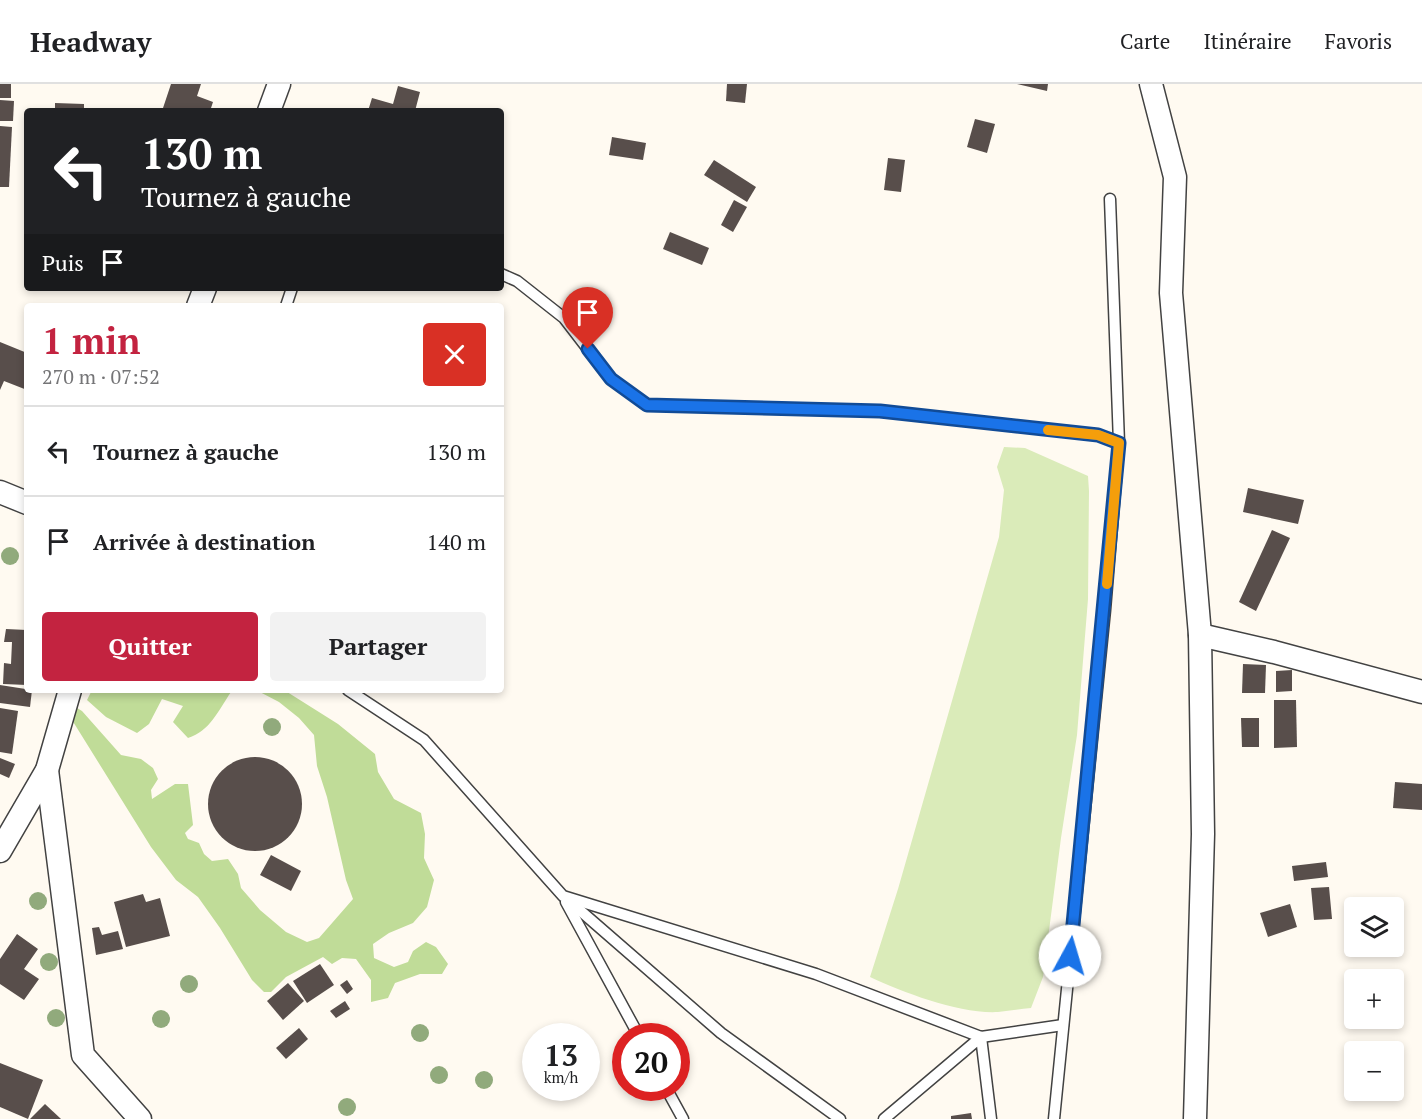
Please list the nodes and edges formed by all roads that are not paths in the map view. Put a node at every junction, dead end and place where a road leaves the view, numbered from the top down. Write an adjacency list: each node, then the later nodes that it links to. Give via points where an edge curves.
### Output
1 (279, 84): 3 (street)
2 (1151, 84): 9 (street, via 1175,177 1171,293)
3 (270, 108)
4 (1110, 199): 6 (lane)
5 (504, 275): 6 (lane, via 564,318 611,379 647,405 880,411 1098,435)
6 (1119, 443): 17 (lane)
7 (0, 492): 8 (street)
8 (24, 502)
9 (1200, 635): 12 (street); 26 (street, via 1203,834)
10 (69, 693): 13 (street)
11 (353, 693): 15 (lane, via 424,740)
12 (1422, 693)
13 (47, 770): 14 (street); 20 (street, via 83,1055)
14 (0, 851)
15 (563, 896): 16 (lane); 18 (lane, via 816,974); 22 (lane, via 721,1033)
16 (632, 1023)
17 (1064, 1024): 18 (lane); 25 (lane)
18 (981, 1037): 23 (lane); 24 (lane)
19 (673, 1101): 21 (lane)
20 (140, 1119)
21 (683, 1119)
22 (840, 1119)
23 (884, 1119)
24 (992, 1119)
25 (1054, 1119)
26 (1195, 1119)

